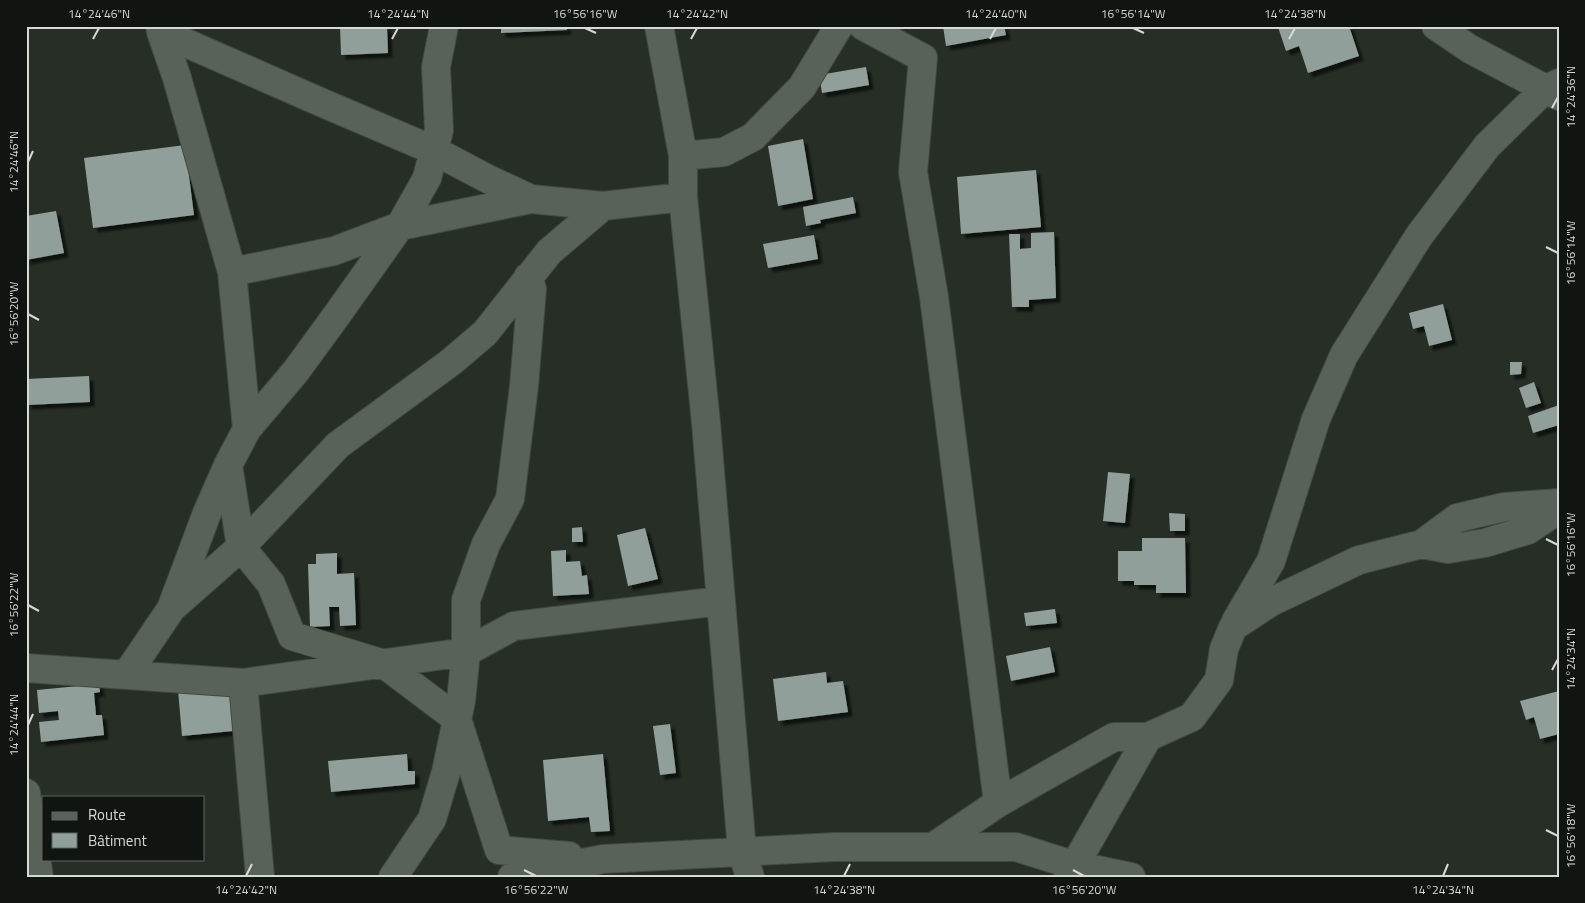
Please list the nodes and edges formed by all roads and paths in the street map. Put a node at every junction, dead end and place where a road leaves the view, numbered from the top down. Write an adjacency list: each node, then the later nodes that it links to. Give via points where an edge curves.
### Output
1 (444, 26): 8 (street, via 436,67 438,130)
2 (659, 26): 9 (street)
3 (839, 26): 9 (street, via 802,87 753,138 724,152)
4 (863, 26): 33 (street, via 923,58 913,172 934,297)
5 (1436, 26): 7 (street, via 1470,49)
6 (161, 28): 8 (street); 14 (street)
7 (1554, 89): 24 (street, via 1487,146 1425,228 1344,355 1316,419 1271,561)
8 (433, 150): 11 (street); 13 (street, via 427,178)
9 (683, 156): 10 (street)
10 (684, 197): 12 (street); 22 (street)
11 (531, 199): 12 (street); 13 (street)
12 (603, 206): 15 (street, via 549,252)
13 (400, 226): 14 (street, via 334,251); 16 (street, via 296,370)
14 (232, 272): 16 (street)
15 (528, 278): 21 (street, via 485,334 338,445); 25 (street, via 532,289 510,499 486,544 466,600)
16 (247, 429): 17 (street)
17 (228, 465): 21 (street); 23 (street)
18 (1559, 503): 20 (street, via 1504,508 1457,518)
19 (1559, 509): 20 (street, via 1528,530 1485,543 1448,549)
20 (1422, 544): 24 (street, via 1359,560 1271,602)
21 (241, 547): 23 (street); 26 (street, via 271,584 292,636)
22 (720, 601): 25 (street, via 514,626); 35 (street)
23 (171, 609): 28 (street)
24 (1233, 627): 31 (street, via 1224,650 1219,680 1192,717)
25 (466, 652): 26 (street); 30 (street)
26 (384, 664): 29 (street); 30 (street)
27 (26, 668): 28 (street)
28 (127, 674): 29 (street)
29 (244, 683): 39 (street)
30 (457, 719): 36 (street, via 499,850); 40 (street, via 432,819)
31 (1148, 737): 33 (street, via 1114,737); 37 (street)
32 (26, 794): 38 (street)
33 (998, 802): 34 (street)
34 (933, 847): 35 (street); 37 (street, via 1016,847)
35 (742, 851): 36 (street); 42 (street)
36 (603, 859): 41 (street)
37 (1070, 871): 43 (street)
38 (39, 877)
39 (260, 877)
40 (393, 877)
41 (512, 877)
42 (750, 877)
43 (1131, 877)

